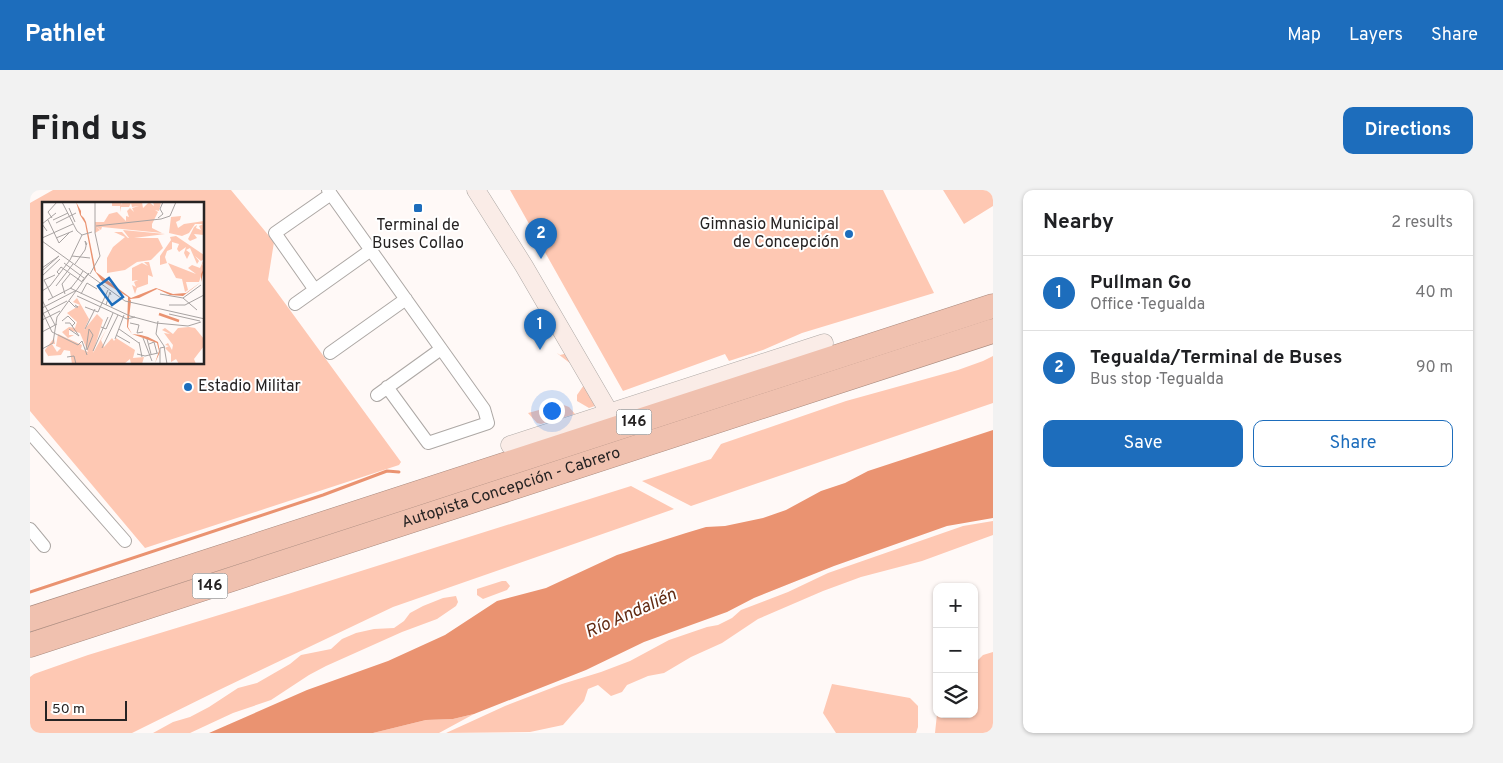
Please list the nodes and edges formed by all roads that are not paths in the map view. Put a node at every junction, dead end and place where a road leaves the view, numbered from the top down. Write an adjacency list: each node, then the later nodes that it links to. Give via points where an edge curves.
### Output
1 (476, 190): 12 (street)
2 (329, 192): 3 (street); 4 (street, via 275,233)
3 (371, 250): 4 (street); 5 (street)
4 (315, 290): 6 (street)
5 (406, 299): 10 (street); 11 (street)
6 (295, 304)
7 (993, 305): 9 (highway, via 937,312); 18 (highway, Autopista Concepción - Cabrero / 146)
8 (993, 331): 22 (highway, Autopista Concepción - Cabrero / 146)
9 (824, 343): 12 (street)
10 (441, 349): 10 (street, via 382,391 428,443 488,423 484,409)
11 (330, 353)
12 (609, 412): 14 (street)
13 (30, 433): 16 (street)
14 (510, 445): 18 (highway, via 330,511)
15 (30, 529): 17 (street)
16 (125, 541)
17 (44, 546)
18 (251, 546): 19 (highway, Autopista Concepción - Cabrero / 146)
19 (94, 598): 20 (highway); 21 (highway, Autopista Concepción - Cabrero / 146)
20 (30, 607)
21 (30, 619)
22 (37, 644)

